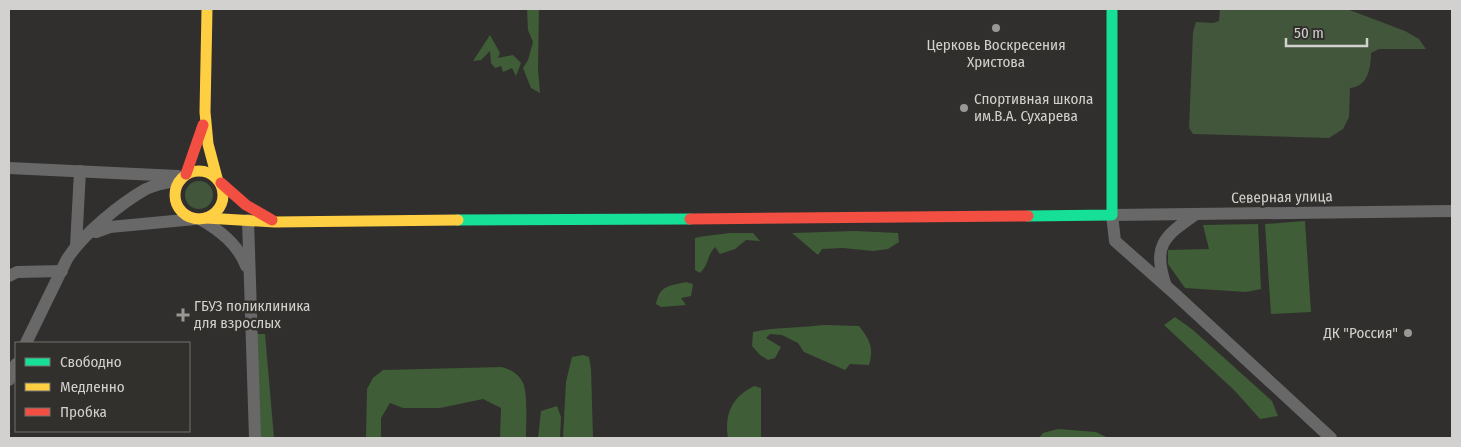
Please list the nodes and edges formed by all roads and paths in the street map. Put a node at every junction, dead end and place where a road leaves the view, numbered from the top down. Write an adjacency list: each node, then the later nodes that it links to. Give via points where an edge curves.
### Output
1 (207, 9): 3 (street)
2 (1112, 9): 10 (street)
3 (205, 112): 6 (street, via 201,135); 7 (street, via 208,144)
4 (9, 168): 5 (street)
5 (80, 171): 6 (street); 14 (street)
6 (183, 177): 7 (street, via 199,170); 11 (street, via 175,190 176,201 181,211); 14 (street, via 147,188 111,214)
7 (219, 180): 11 (street, via 223,202 216,212); 13 (street, via 246,205)
8 (1452, 211): 9 (street, Северная улица)
9 (1196, 214): 10 (street, Северная улица); 18 (street, via 1167,237 1161,247 1160,271)
10 (1112, 215): 13 (street); 18 (street, via 1115,241)
11 (200, 219): 12 (street); 14 (street, via 110,227); 16 (street, via 237,248)
12 (248, 220): 13 (street); 16 (street)
13 (275, 222)
14 (80, 243): 15 (street)
15 (62, 271): 17 (street, via 17,272); 19 (street)
16 (248, 275): 22 (street)
17 (9, 276)
18 (1166, 286): 23 (street)
19 (26, 342)
20 (15, 366): 21 (street)
21 (9, 380)
22 (255, 438)
23 (1331, 438)

